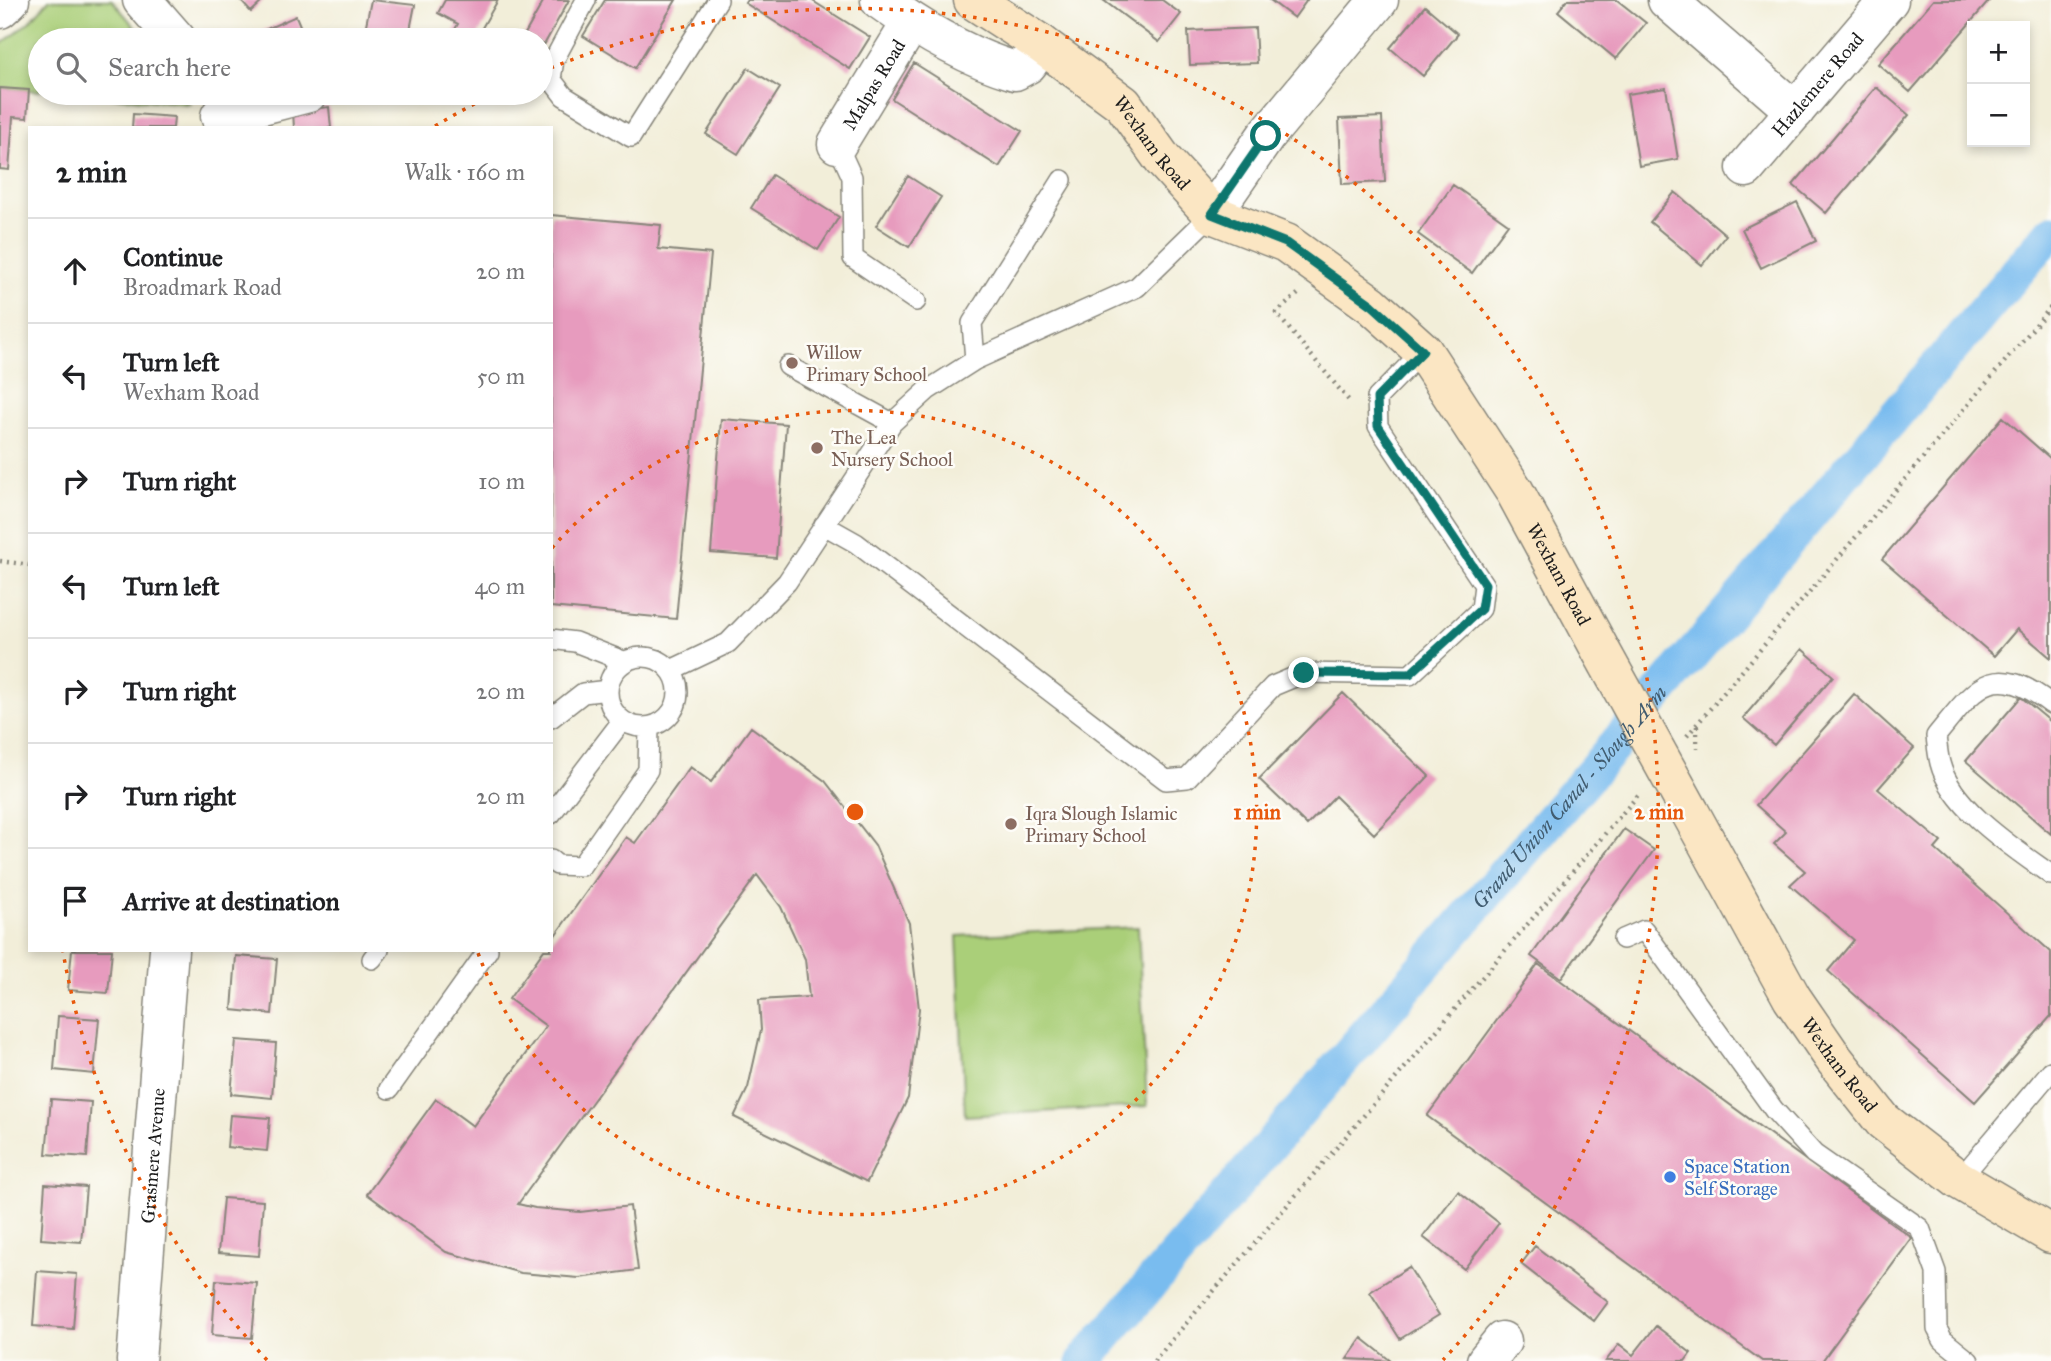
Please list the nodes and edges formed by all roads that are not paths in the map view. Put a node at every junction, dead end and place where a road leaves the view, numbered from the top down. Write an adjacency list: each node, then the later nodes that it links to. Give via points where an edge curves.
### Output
1 (10, 0): 10 (street)
2 (142, 0): 12 (street)
3 (586, 0): 14 (lane)
4 (718, 0): 15 (lane, via 631,137 564,96)
5 (880, 0): 11 (street, Malpas Road)
6 (973, 0): 13 (street, Wexham Road)
7 (1379, 0): 22 (street, via 1266,136)
8 (1667, 0): 17 (street)
9 (1889, 0): 17 (street, Hazlemere Road)
10 (0, 9)
11 (912, 23): 13 (street, Malpas Road, via 1015,71 1028,64); 19 (street, Malpas Road)
12 (166, 28)
13 (1041, 44): 22 (street, Wexham Road, via 1123,104 1163,160)
14 (553, 66)
15 (553, 82)
16 (251, 105): 18 (street)
17 (1795, 111): 20 (street, Hazlemere Road)
18 (217, 112)
19 (837, 145): 23 (lane, via 852,177 852,258)
20 (1746, 168)
21 (1062, 180): 25 (lane, via 972,324)
22 (1212, 214): 24 (street, Wexham Road, via 1286,243 1372,305); 25 (lane, via 1137,287)
23 (916, 300)
24 (1423, 351): 28 (lane, via 1377,398 1378,426 1485,584 1481,609 1410,674 1304,673 1273,686 1187,778 1166,780 856,543); 45 (street, Wexham Road, bridge, via 1515,492 1760,943 1834,1059 1883,1121)
25 (975, 360): 27 (lane, via 928,390)
26 (788, 366): 27 (lane)
27 (892, 423): 28 (lane)
28 (824, 525): 31 (lane, via 787,582 728,643)
29 (553, 639): 30 (lane, via 575,642)
30 (626, 662): 31 (lane, via 642,657 658,660); 32 (lane, via 613,673)
31 (671, 670): 36 (lane, via 679,689 675,710)
32 (608, 690): 34 (lane, via 583,693); 35 (lane, via 611,707)
33 (2051, 704): 39 (lane, via 2019,684 1996,680 1973,690 1936,736 1940,765 1959,800)
34 (553, 716)
35 (622, 721): 36 (lane); 37 (lane)
36 (649, 728): 38 (lane, via 648,770 581,866)
37 (553, 811)
38 (553, 862)
39 (2051, 875)
40 (1623, 939): 48 (lane, via 1644,930 1774,1110 1814,1154 1920,1228 1936,1272 1937,1329 1943,1340)
41 (169, 952): 47 (street, Grasmere Avenue)
42 (487, 952): 44 (lane)
43 (2051, 1071): 45 (lane)
44 (389, 1089)
45 (1959, 1180): 46 (street, Wexham Road)
46 (2051, 1234)
47 (136, 1361)
48 (1969, 1361)

